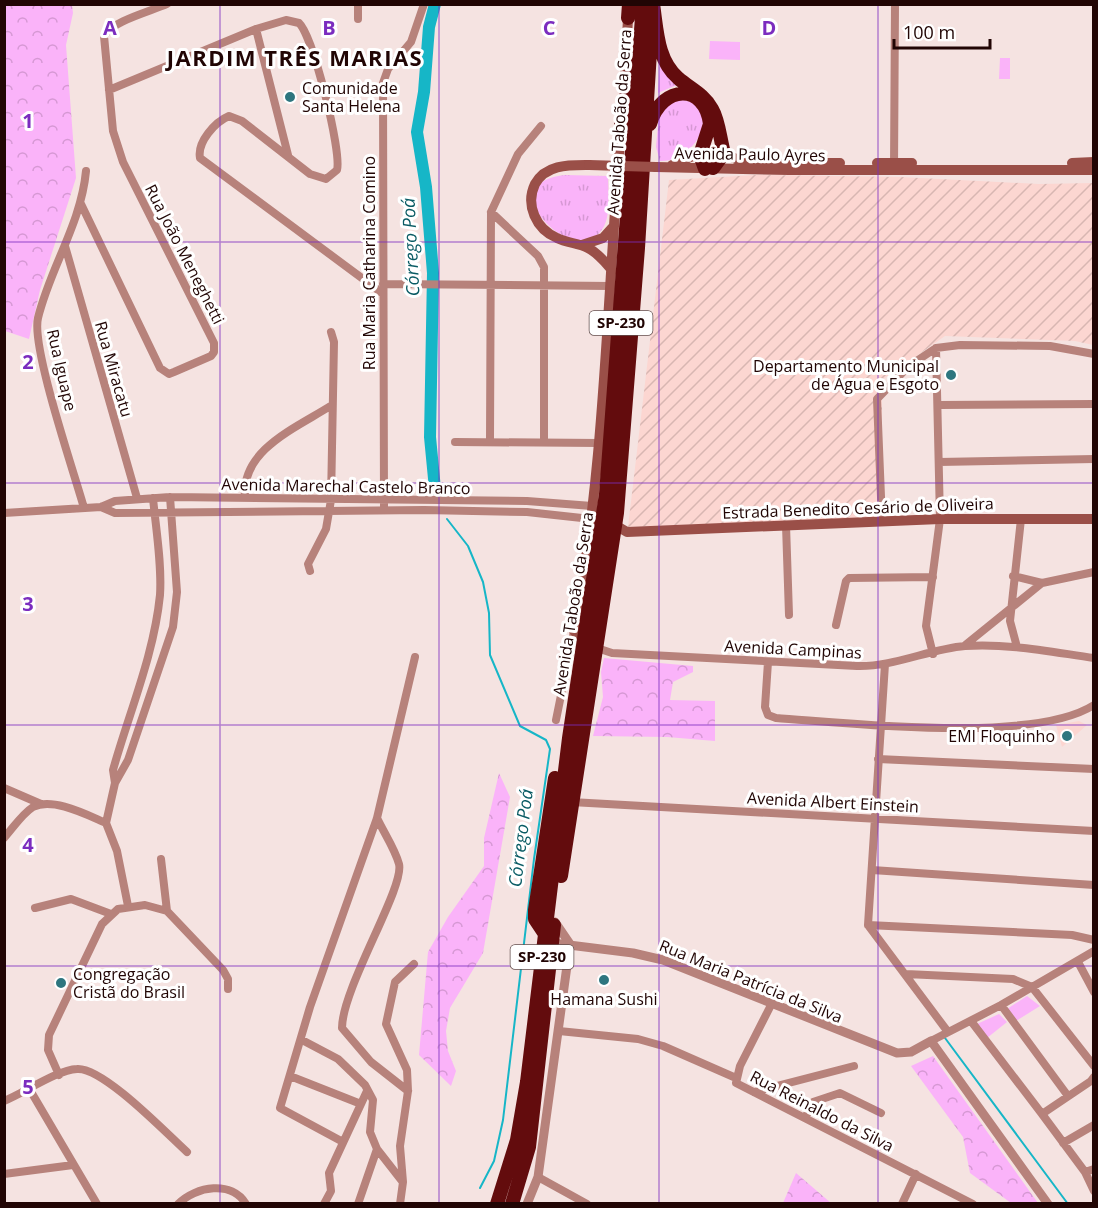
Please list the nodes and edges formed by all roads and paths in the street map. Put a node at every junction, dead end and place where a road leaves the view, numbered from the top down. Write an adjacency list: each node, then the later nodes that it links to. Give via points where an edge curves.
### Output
1 (167, 4): 11 (street, Rua João Meneghetti, via 107,30 103,42)
2 (358, 4): 8 (street)
3 (423, 4): 36 (street, Rua Maria Catharina Comino, via 411,42 388,69 383,83)
4 (643, 4): 9 (highway, Avenida Taboão da Serra / SP-230)
5 (653, 4): 14 (highway, Avenida Taboão da Serra / SP-230); 16 (highway, via 664,60 678,79 708,103 716,117)
6 (896, 4): 19 (street)
7 (629, 11): 12 (main road)
8 (358, 19)
9 (643, 23): 12 (highway); 43 (highway, Avenida Taboão da Serra / SP-230)
10 (256, 30): 11 (street); 17 (street); 17 (street, via 286,21 305,28 338,153 337,170 319,178)
11 (110, 90): 25 (street, Rua João Meneghetti, via 117,147 214,343 211,356 174,372 160,368)
12 (621, 124): 27 (main road)
13 (542, 126): 26 (street, via 518,154)
14 (645, 143): 15 (highway, via 660,102 671,95 684,94 702,104 709,117 709,130); 76 (highway, Avenida Taboão da Serra / SP-230)
15 (700, 152): 16 (main road, Avenida Paulo Ayres); 20 (main road, Avenida Paulo Ayres, via 682,162); 22 (highway, via 700,160)
16 (724, 153): 19 (main road, Avenida Paulo Ayres, via 752,163); 22 (highway)
17 (288, 155): 36 (street, via 229,116 209,132 199,154 203,162)
18 (1094, 162): 21 (main road, Avenida Paulo Ayres)
19 (894, 166): 21 (main road, Avenida Paulo Ayres); 22 (main road, Avenida Paulo Ayres)
20 (659, 167): 22 (main road, Avenida Paulo Ayres); 29 (main road, bridge, via 564,165 549,171 536,183 531,199 533,215 555,238)
21 (948, 167): 23 (main road, Avenida Paulo Ayres)
22 (709, 168)
23 (1090, 169)
24 (86, 171): 25 (street, Rua Iguape)
25 (81, 204): 30 (street, Rua Iguape)
26 (491, 212): 33 (street); 34 (street, via 538,256 544,267)
27 (612, 227): 28 (main road); 31 (main road)
28 (597, 241): 29 (main road); 31 (main road)
29 (582, 245): 32 (main road)
30 (65, 246): 53 (street, Rua Miracatu); 62 (street, Rua Iguape, via 36,330)
31 (612, 249): 32 (main road)
32 (612, 270): 35 (main road)
33 (489, 285): 34 (street); 36 (street); 45 (street)
34 (543, 285): 35 (street); 47 (street)
35 (611, 286): 38 (main road)
36 (383, 288): 56 (street, Rua Maria Catharina Comino)
37 (331, 332): 42 (street)
38 (608, 347): 43 (highway); 48 (main road)
39 (936, 348): 40 (street, via 1050,346); 44 (street); 72 (street, via 909,366 877,399)
40 (1094, 354)
41 (1094, 404): 44 (street)
42 (332, 405): 52 (street, via 259,453 247,473); 55 (street)
43 (615, 405): 74 (highway, Avenida Taboão da Serra / SP-230)
44 (939, 405): 50 (street)
45 (490, 440): 46 (street); 47 (street)
46 (455, 442)
47 (543, 442): 48 (street)
48 (599, 443): 60 (main road)
49 (1094, 459): 50 (street)
50 (939, 462): 70 (street)
51 (170, 497): 52 (street, Avenida Marechal Castelo Branco); 54 (street, Avenida Marechal Castelo Branco); 66 (street)
52 (245, 497): 55 (street, Avenida Marechal Castelo Branco)
53 (136, 498): 54 (street, Avenida Marechal Castelo Branco); 61 (street, Avenida Marechal Castelo Branco, via 108,502)
54 (153, 498): 65 (street)
55 (332, 500): 56 (street, Avenida Marechal Castelo Branco); 63 (street)
56 (385, 501): 59 (street, Avenida Marechal Castelo Branco); 64 (street, Rua Maria Catharina Comino)
57 (527, 501): 58 (street, Avenida Marechal Castelo Branco); 60 (street, Avenida Marechal Castelo Branco); 68 (street)
58 (474, 502): 59 (street, Avenida Marechal Castelo Branco); 67 (street)
59 (424, 506): 64 (street, Avenida Marechal Castelo Branco); 67 (street, Avenida Marechal Castelo Branco)
60 (592, 506): 74 (main road)
61 (101, 507): 62 (street, Avenida Marechal Castelo Branco); 65 (street, Avenida Marechal Castelo Branco, via 115,513)
62 (84, 508): 69 (street, Avenida Marechal Castelo Branco)
63 (330, 510): 64 (street, Avenida Marechal Castelo Branco); 66 (street, Avenida Marechal Castelo Branco); 77 (street, via 322,538 310,557)
64 (384, 510)
65 (154, 511): 66 (street, Avenida Marechal Castelo Branco); 100 (street, via 160,578 158,611 113,770)
66 (170, 511): 100 (street, via 177,592 173,627 129,760)
67 (475, 511): 68 (street, Avenida Marechal Castelo Branco)
68 (527, 512): 74 (street, Avenida Marechal Castelo Branco)
69 (4, 513)
70 (940, 519): 71 (main road, Estrada Benedito Cesário de Oliveira); 72 (main road, Estrada Benedito Cesário de Oliveira); 80 (street)
71 (1022, 519): 73 (main road, Estrada Benedito Cesário de Oliveira); 79 (street)
72 (882, 521): 75 (main road, Estrada Benedito Cesário de Oliveira)
73 (1092, 521)
74 (595, 522): 76 (main road); 85 (main road); 85 (highway, Avenida Taboão da Serra / SP-230, via 598,557)
75 (786, 525): 76 (main road, Estrada Benedito Cesário de Oliveira); 83 (street)
76 (618, 532): 88 (highway, Avenida Taboão da Serra / SP-230)
77 (310, 571)
78 (1094, 572): 81 (street)
79 (1013, 576): 81 (street); 82 (street)
80 (933, 577): 84 (street, via 852,577 846,581); 89 (street, via 926,626)
81 (1042, 583): 82 (street)
82 (1011, 608): 86 (street); 87 (street, via 1011,629)
83 (789, 615)
84 (836, 625)
85 (580, 636): 88 (main road); 96 (street); 118 (highway, Avenida Taboão da Serra / SP-230)
86 (964, 646): 87 (street, Avenida Campinas); 89 (street, Avenida Campinas)
87 (1017, 647): 91 (street, Avenida Campinas)
88 (597, 648): 92 (street, Avenida Campinas, via 612,653); 102 (highway, Avenida Taboão da Serra / SP-230)
89 (933, 654): 93 (street, Avenida Campinas)
90 (416, 657): 105 (street)
91 (1094, 657)
92 (768, 662): 93 (street, Avenida Campinas, via 867,667); 97 (street, via 768,715)
93 (885, 664): 97 (street)
94 (1090, 707): 95 (street); 97 (street, via 1052,721 1022,726)
95 (1094, 717)
96 (556, 720)
97 (881, 725): 98 (street)
98 (878, 759): 99 (street); 104 (street)
99 (1094, 769)
100 (115, 783): 106 (street)
101 (4, 788): 103 (street)
102 (571, 802): 104 (street, Avenida Albert Einstein); 116 (highway, Avenida Taboão da Serra / SP-230)
103 (41, 804): 106 (street); 108 (street, via 26,813)
104 (876, 817): 107 (street, Avenida Albert Einstein); 110 (street)
105 (377, 818): 134 (street); 143 (street, via 400,866 363,957 342,1028 371,1062)
106 (106, 822): 112 (street, via 117,851)
107 (1094, 831)
108 (4, 838)
109 (161, 859): 114 (street)
110 (872, 870): 111 (street); 117 (street)
111 (1094, 885)
112 (128, 906): 114 (street); 115 (street)
113 (35, 908): 115 (street, via 71,899)
114 (167, 910): 126 (street, via 223,970)
115 (111, 914): 138 (street, via 82,962 49,1035 48,1050)
116 (555, 922): 118 (highway, Avenida Taboão da Serra / SP-230); 120 (street)
117 (868, 925): 119 (street, via 1072,935); 124 (street)
118 (549, 939): 120 (street, Rua Maria Patrícia da Silva); 131 (highway, Avenida Taboão da Serra / SP-230)
119 (1094, 940)
120 (570, 944): 128 (street, Rua Maria Patrícia da Silva, via 663,960); 132 (street)
121 (1094, 951): 122 (street)
122 (1078, 962): 125 (street); 127 (street)
123 (414, 964): 143 (street, via 395,982 386,1024 407,1070)
124 (906, 974): 125 (street, via 1013,979); 133 (street)
125 (1032, 987): 129 (street); 137 (street)
126 (228, 989)
127 (1094, 992)
128 (771, 1005): 135 (street, Rua Maria Patrícia da Silva, via 897,1053 911,1052); 141 (street, Rua Reinaldo da Silva)
129 (1001, 1005): 130 (street); 146 (street)
130 (971, 1021): 133 (street); 150 (street)
131 (539, 1029): 132 (street); 165 (highway, Avenida Taboão da Serra / SP-230, via 530,1147); 172 (highway, Avenida Taboão da Serra / SP-230, via 517,1140)
132 (559, 1031): 141 (street, via 638,1039); 162 (street)
133 (948, 1032): 135 (street)
134 (302, 1040): 139 (street); 144 (street, via 347,1065)
135 (931, 1041): 177 (street)
136 (854, 1066): 145 (street)
137 (1094, 1066)
138 (59, 1075): 142 (street); 156 (street, via 78,1068 100,1075)
139 (290, 1076): 148 (street); 153 (street, via 280,1108)
140 (1094, 1077): 146 (street)
141 (736, 1078): 145 (street, Rua Reinaldo da Silva, via 736,1083)
142 (30, 1090): 147 (street); 157 (street)
143 (408, 1090): 163 (street, via 400,1146)
144 (367, 1091): 148 (street); 155 (street, via 373,1100 369,1131)
145 (754, 1092): 151 (street, Rua Reinaldo da Silva)
146 (1068, 1096): 150 (street)
147 (4, 1101)
148 (361, 1104): 153 (street)
149 (881, 1113): 151 (street, via 840,1093 813,1102)
150 (1042, 1114): 154 (street)
151 (805, 1118): 161 (street, Rua Reinaldo da Silva)
152 (1094, 1125): 154 (street)
153 (343, 1142): 169 (street, via 329,1173 331,1191)
154 (1063, 1143): 159 (street)
155 (377, 1149): 163 (street); 170 (street)
156 (187, 1152)
157 (73, 1165): 160 (street); 166 (street)
158 (1094, 1169): 159 (street)
159 (1084, 1172): 164 (street)
160 (4, 1174)
161 (916, 1174): 175 (street); 176 (street, Rua Reinaldo da Silva)
162 (538, 1177): 173 (street); 174 (street)
163 (403, 1182): 171 (street)
164 (1094, 1191)
165 (514, 1201)
166 (97, 1203)
167 (178, 1203): 168 (street, via 219,1187 238,1193)
168 (246, 1203)
169 (324, 1203)
170 (358, 1203)
171 (400, 1203)
172 (497, 1203)
173 (527, 1203)
174 (586, 1203)
175 (902, 1203)
176 (973, 1203)
177 (1048, 1203)

